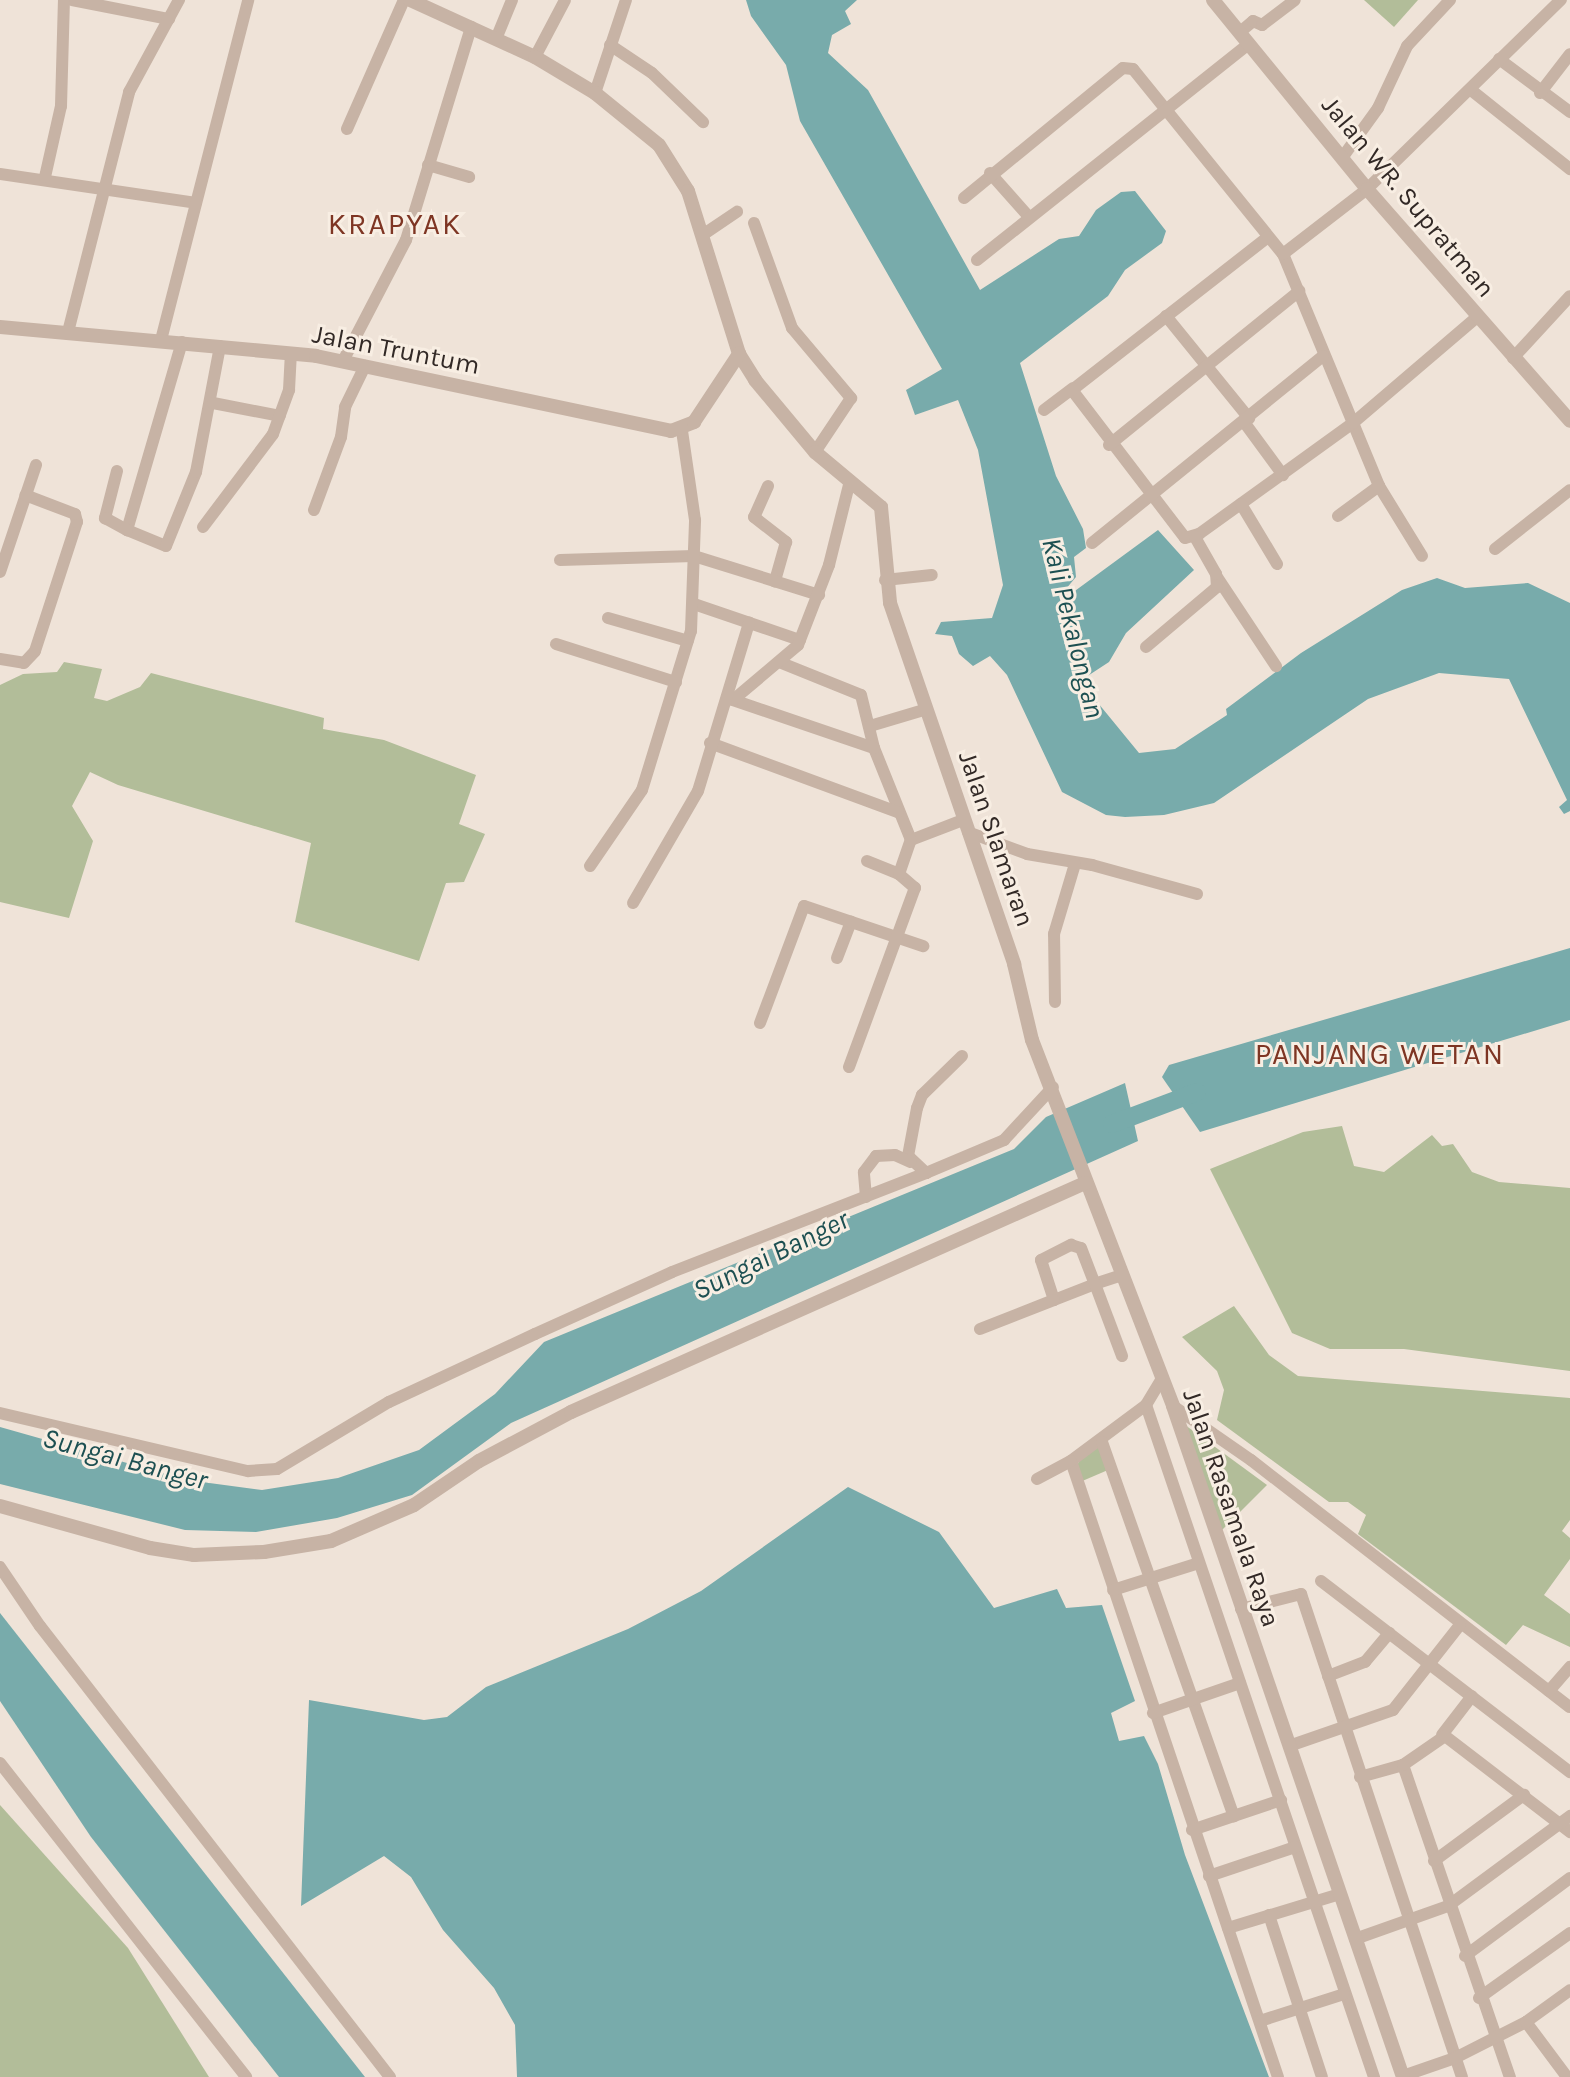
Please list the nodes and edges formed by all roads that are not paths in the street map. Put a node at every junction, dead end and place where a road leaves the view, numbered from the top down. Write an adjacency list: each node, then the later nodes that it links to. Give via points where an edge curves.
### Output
1 (64, 0): 33 (street, via 61,106)
2 (72, 0): 13 (street)
3 (179, 0): 13 (street)
4 (248, 0): 38 (street)
5 (407, 0): 14 (street, Jalan Slamaran); 27 (street)
6 (512, 0): 16 (street)
7 (565, 0): 19 (street)
8 (626, 0): 17 (street)
9 (1213, 0): 15 (street, Jalan WR. Supratman)
10 (1295, 0): 15 (street)
11 (1450, 0): 28 (street, via 1407,46 1378,108)
12 (1553, 2): 20 (street)
13 (169, 19): 36 (street, via 129,92)
14 (471, 27): 16 (street, Jalan Slamaran); 29 (street)
15 (1247, 30): 24 (street); 28 (street, Jalan WR. Supratman)
16 (496, 39): 19 (street, Jalan Slamaran)
17 (610, 45): 22 (street); 26 (street, via 652,73)
18 (1570, 54): 23 (street)
19 (535, 57): 22 (street, Jalan Slamaran)
20 (1499, 59): 21 (street); 23 (street)
21 (1471, 90): 30 (street); 35 (street)
22 (595, 93): 42 (street, Jalan Slamaran, via 648,133 673,162)
23 (1540, 93): 25 (street)
24 (1166, 110): 31 (street, via 1133,69 1125,67); 40 (street); 43 (street)
25 (1570, 112)
26 (703, 122)
27 (347, 129)
28 (1342, 158): 35 (street, Jalan WR. Supratman)
29 (428, 165): 34 (street); 59 (street, via 406,240)
30 (1570, 169)
31 (990, 173): 37 (street); 40 (street)
32 (0, 174): 33 (street)
33 (45, 177): 36 (street)
34 (469, 177)
35 (1370, 186): 44 (street); 49 (street, Jalan WR. Supratman)
36 (104, 187): 38 (street); 51 (street)
37 (964, 198)
38 (196, 203): 52 (street)
39 (737, 212): 42 (street)
40 (1029, 217): 45 (street)
41 (754, 223): 71 (street, via 795,333 851,398)
42 (704, 234): 56 (street, Jalan Slamaran)
43 (1268, 237): 44 (street); 48 (street)
44 (1283, 254): 46 (street)
45 (977, 260)
46 (1299, 291): 57 (street); 61 (street)
47 (1570, 296): 58 (street)
48 (1166, 316): 61 (street); 62 (street)
49 (1477, 317): 58 (street, Jalan WR. Supratman); 68 (street)
50 (0, 327): 51 (street, Jalan Truntum)
51 (68, 332): 52 (street, Jalan Truntum)
52 (161, 340): 53 (street, Jalan Truntum)
53 (182, 342): 54 (street, Jalan Truntum); 85 (street)
54 (220, 346): 55 (street, Jalan Truntum); 63 (street)
55 (291, 353): 59 (street, Jalan Truntum); 65 (street)
56 (739, 354): 69 (street, via 694,422); 71 (street, Jalan Slamaran, via 775,407)
57 (1323, 356): 66 (street); 68 (street)
58 (1513, 358): 67 (street, Jalan WR. Supratman)
59 (343, 361): 60 (street, Jalan Truntum)
60 (365, 366): 69 (street, Jalan Truntum, via 627,425); 82 (street, via 345,407 341,437)
61 (1207, 367): 66 (street); 70 (street)
62 (1073, 388): 64 (street); 70 (street, via 1073,396)
63 (213, 403): 65 (street); 85 (street, via 196,472 168,545)
64 (1044, 410)
65 (280, 416): 84 (street, via 267,444)
66 (1246, 420): 74 (street); 80 (street)
67 (1570, 421)
68 (1353, 423): 74 (street); 77 (street)
69 (682, 431): 89 (street, via 692,477)
70 (1109, 445): 80 (street)
71 (815, 452): 75 (street, Jalan Slamaran)
72 (36, 465): 79 (street)
73 (117, 471): 85 (street, via 105,518)
74 (1283, 475): 81 (street)
75 (850, 481): 96 (street, Jalan Slamaran, via 876,499 883,514); 98 (street)
76 (768, 486): 97 (street, via 754,517 786,542)
77 (1379, 486): 83 (street); 90 (street)
78 (1570, 490): 88 (street)
79 (25, 495): 93 (street); 106 (street, via 75,514 77,522 35,651 24,663)
80 (1153, 497): 86 (street, via 1184,538); 87 (street)
81 (1241, 504): 86 (street); 92 (street)
82 (314, 510)
83 (1338, 516)
84 (203, 527)
85 (127, 530)
86 (1195, 537): 95 (street)
87 (1092, 543)
88 (1495, 549)
89 (694, 556): 91 (street); 97 (street); 99 (street)
90 (1422, 556)
91 (560, 560)
92 (1277, 564)
93 (0, 572)
94 (932, 575): 96 (street)
95 (1217, 577): 105 (street, via 1216,589); 108 (street)
96 (885, 580): 111 (street, Jalan Slamaran)
97 (775, 581): 98 (street)
98 (819, 595): 102 (street)
99 (694, 604): 101 (street); 103 (street)
100 (608, 618): 103 (street)
101 (749, 623): 102 (street); 110 (street)
102 (800, 640): 107 (street)
103 (688, 641): 109 (street)
104 (556, 644): 109 (street)
105 (1146, 647)
106 (0, 659)
107 (779, 662): 110 (street); 112 (street, via 860,694)
108 (1276, 666)
109 (676, 682): 120 (street, via 642,790)
110 (728, 698): 113 (street); 114 (street)
111 (924, 710): 112 (street); 116 (street, Jalan Slamaran)
112 (870, 726): 114 (street)
113 (710, 743): 115 (street); 123 (street, via 692,805)
114 (874, 748): 115 (street)
115 (898, 812): 117 (street)
116 (965, 826): 117 (street); 119 (street, via 1027,854); 132 (street, Jalan Slamaran, via 1014,964 1032,1040)
117 (911, 840): 121 (street)
118 (867, 861): 121 (street)
119 (1075, 864): 122 (street); 128 (street, via 1054,934)
120 (590, 866)
121 (899, 874): 125 (street, via 915,888)
122 (1197, 894)
123 (633, 903)
124 (851, 922): 125 (street); 127 (street); 129 (street, via 807,906 800,910)
125 (898, 937): 126 (street); 131 (street)
126 (923, 946)
127 (837, 958)
128 (1055, 1002)
129 (760, 1023)
130 (962, 1056): 133 (street, via 922,1095 908,1144)
131 (849, 1067)
132 (1055, 1093): 134 (street, via 1004,1140); 135 (street, Jalan Slamaran)
133 (911, 1162): 134 (street); 136 (street, via 895,1155 876,1156 864,1172)
134 (926, 1173): 136 (street)
135 (1084, 1177): 137 (street, Jalan Slamaran); 149 (street, via 571,1412 479,1461 414,1505 331,1541 264,1552 194,1555)
136 (866, 1197): 145 (street, via 672,1272 482,1358 389,1402 277,1469 219,1466)
137 (1119, 1276): 138 (street); 142 (street, Jalan Slamaran)
138 (1095, 1284): 139 (street); 139 (street, via 1077,1245 1046,1254 1041,1265); 141 (street)
139 (1054, 1300): 140 (street)
140 (980, 1329)
141 (1122, 1356)
142 (1161, 1380): 143 (street, Jalan Rasamala Raya); 144 (street, Jalan Rasamala Raya)
143 (1146, 1405): 146 (street); 150 (street, Jalan Rasamala Raya)
144 (1173, 1406): 155 (street, Jalan Rasamala Raya); 156 (street, via 1251,1460)
145 (0, 1413)
146 (1102, 1442): 147 (street); 152 (street)
147 (1071, 1461): 148 (street); 154 (street)
148 (1037, 1479)
149 (0, 1506)
150 (1199, 1563): 152 (street); 161 (street, Jalan Rasamala Raya)
151 (0, 1567): 202 (street, via 40,1626)
152 (1149, 1580): 154 (street); 164 (street)
153 (1321, 1581): 157 (street)
154 (1113, 1590): 166 (street)
155 (1241, 1609): 160 (street, via 1299,1592); 169 (street, Jalan Rasamala Raya)
156 (1460, 1625): 158 (street); 162 (street)
157 (1389, 1633): 158 (street); 160 (street, via 1365,1662)
158 (1429, 1664): 163 (street); 167 (street, via 1393,1710)
159 (1570, 1667): 162 (street)
160 (1328, 1676): 167 (street)
161 (1240, 1683): 164 (street); 175 (street, Jalan Rasamala Raya)
162 (1549, 1691): 165 (street)
163 (1472, 1696): 168 (street); 172 (street)
164 (1194, 1699): 166 (street); 176 (street)
165 (1570, 1707)
166 (1153, 1713): 178 (street)
167 (1344, 1729): 169 (street); 173 (street)
168 (1442, 1735): 171 (street); 174 (street)
169 (1289, 1746): 183 (street, Jalan Rasamala Raya)
170 (0, 1763): 201 (street)
171 (1403, 1765): 173 (street); 180 (street)
172 (1570, 1772)
173 (1360, 1777): 187 (street)
174 (1524, 1795): 177 (street); 180 (street)
175 (1281, 1800): 176 (street); 179 (street, Jalan Rasamala Raya)
176 (1234, 1816): 178 (street)
177 (1567, 1825): 185 (street)
178 (1192, 1830): 181 (street)
179 (1295, 1847): 181 (street); 184 (street, Jalan Rasamala Raya)
180 (1434, 1861): 185 (street)
181 (1209, 1876): 188 (street)
182 (1570, 1878): 191 (street)
183 (1340, 1894): 184 (street); 190 (street, Jalan Rasamala Raya)
184 (1312, 1902): 186 (street); 192 (street, Jalan Rasamala Raya)
185 (1448, 1906): 187 (street); 191 (street)
186 (1269, 1915): 188 (street); 195 (street)
187 (1409, 1921): 190 (street); 199 (street)
188 (1228, 1928): 196 (street)
189 (1570, 1933): 194 (street)
190 (1355, 1939): 200 (street, Jalan Rasamala Raya)
191 (1465, 1956): 194 (street)
192 (1344, 1994): 195 (street); 205 (street, Jalan Rasamala Raya)
193 (1568, 1995): 197 (street)
194 (1479, 1998): 198 (street)
195 (1299, 2009): 196 (street); 204 (street)
196 (1260, 2021): 203 (street)
197 (1526, 2022): 198 (street); 208 (street)
198 (1496, 2037): 199 (street); 207 (street)
199 (1455, 2058): 200 (street); 206 (street)
200 (1403, 2076)
201 (246, 2077)
202 (390, 2077)
203 (1278, 2077)
204 (1322, 2077)
205 (1374, 2077)
206 (1462, 2077)
207 (1510, 2077)
208 (1567, 2077)

